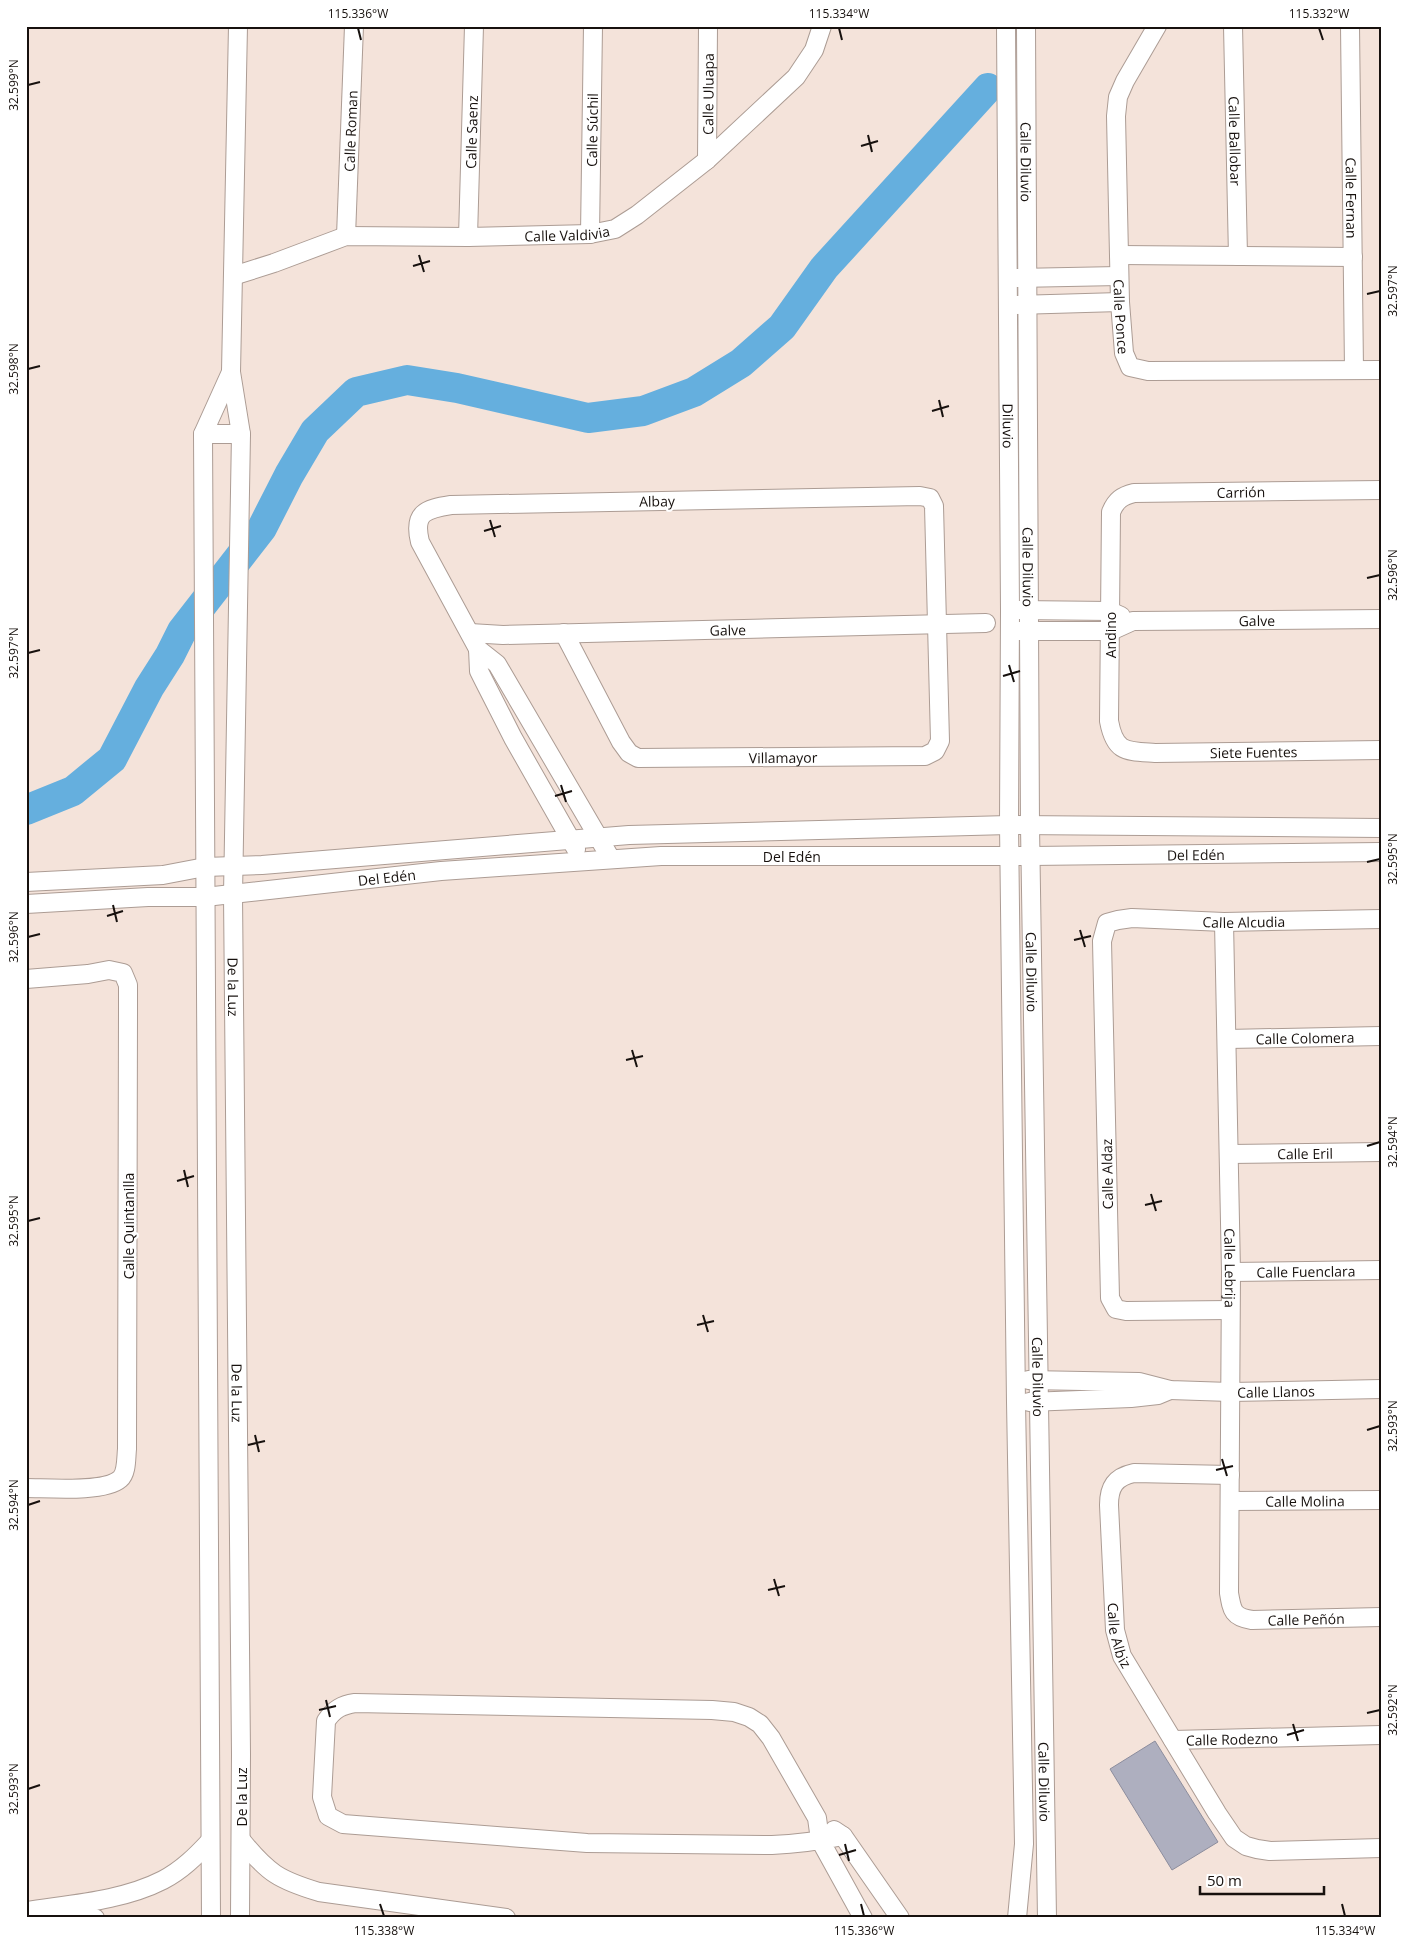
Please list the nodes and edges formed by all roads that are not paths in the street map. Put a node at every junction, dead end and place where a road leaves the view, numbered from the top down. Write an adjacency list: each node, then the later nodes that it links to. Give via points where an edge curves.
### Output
1 (238, 26): 19 (street)
2 (354, 26): 14 (street, Calle Roman)
3 (474, 26): 15 (street, Calle Saenz)
4 (593, 26): 13 (street, Calle Súchil)
5 (708, 26): 12 (street, Calle Uluapa)
6 (822, 26): 12 (street, Calle Valdivia, via 814,50 796,77)
7 (1006, 26): 22 (street, Diluvio)
8 (1026, 26): 21 (street, Calle Diluvio)
9 (1157, 26): 16 (street, Calle Ponce, via 1118,97)
10 (1234, 26): 17 (street, Calle Ballobar)
11 (1350, 26): 18 (street, Calle Fernan)
12 (707, 160): 13 (street, Calle Valdivia, via 615,229)
13 (590, 234): 15 (street, Calle Valdivia)
14 (346, 236): 15 (street, Calle Valdivia); 19 (street, Calle Valdivia)
15 (468, 237)
16 (1119, 255): 17 (street); 20 (street, Calle Ponce)
17 (1238, 256): 18 (street)
18 (1353, 257): 26 (street, Calle Fernan)
19 (233, 276): 28 (street)
20 (1119, 276): 21 (street); 23 (street, Calle Ponce)
21 (1028, 278): 22 (street); 24 (street, Calle Diluvio)
22 (1007, 279): 25 (street, Diluvio)
23 (1120, 302): 24 (street); 26 (street, Calle Ponce, via 1124,353 1130,367 1148,371)
24 (1028, 304): 25 (street); 34 (street, Calle Diluvio)
25 (1008, 305): 33 (street, Diluvio)
26 (1354, 370): 27 (street, Calle Ponce)
27 (1381, 370)
28 (231, 372): 29 (street); 30 (street, De la Luz)
29 (203, 434): 30 (street); 58 (street, De la Luz)
30 (241, 434): 57 (street, De la Luz)
31 (1381, 490): 32 (street, Carrión, via 1134,493 1115,502)
32 (1111, 512): 35 (street, Andino)
33 (1010, 610): 34 (street); 40 (street, Diluvio)
34 (1030, 610): 35 (street); 42 (street, Calle Diluvio)
35 (1110, 611): 38 (street); 41 (street, Andino)
36 (937, 618): 39 (street, Galve); 43 (street, Galve); 43 (street, Villamayor, via 940,741 935,751 925,756 638,758 629,753 621,742); 44 (street, Albay, via 934,506 930,498 435,508 419,518 420,542)
37 (1381, 619): 38 (street, Galve)
38 (1133, 622): 41 (street)
39 (986, 623)
40 (1010, 631): 42 (street); 47 (street, Diluvio)
41 (1111, 631): 42 (street); 46 (street, Andino, via 1109,721 1114,739)
42 (1030, 632): 48 (street, Calle Diluvio)
43 (564, 633): 44 (street, Galve)
44 (474, 641): 50 (street, Albay, via 497,664); 51 (street, Albay, via 484,682)
45 (1381, 750): 46 (street, Siete Fuentes)
46 (1126, 751)
47 (1008, 825): 48 (street, Del Edén); 50 (street, Del Edén); 53 (street, Diluvio)
48 (1030, 826): 49 (street, Del Edén); 54 (street, Calle Diluvio)
49 (1381, 828)
50 (599, 838): 51 (street, Del Edén); 55 (street, Albay)
51 (571, 840): 56 (street, Albay); 57 (street, Del Edén)
52 (1381, 852): 54 (street, Del Edén)
53 (1010, 855): 54 (street, Del Edén); 55 (street, Del Edén, via 661,856); 74 (street, Diluvio)
54 (1031, 856): 75 (street, Calle Diluvio)
55 (611, 860): 56 (street, Del Edén)
56 (583, 861): 60 (street, Del Edén, via 441,871)
57 (234, 866): 58 (street, Del Edén); 60 (street, De la Luz)
58 (205, 867): 59 (street, Del Edén, via 163,875); 61 (street, De la Luz)
59 (26, 882)
60 (234, 895): 61 (street, Del Edén); 93 (street, De la Luz)
61 (205, 897): 62 (street, Del Edén); 92 (street, De la Luz)
62 (26, 904)
63 (1381, 919): 64 (street, Calle Alcudia)
64 (1224, 922): 65 (street, Calle Alcudia, via 1132,918); 68 (street, Calle Lebrija)
65 (1107, 923): 73 (street, Calle Aldaz, via 1102,941 1110,1298 1116,1310)
66 (26, 979): 82 (street, Calle Quintanilla, via 109,970 123,973 128,985 125,1472 120,1479 108,1485 88,1489)
67 (1381, 1036): 68 (street, Calle Colomera)
68 (1227, 1039): 70 (street, Calle Lebrija)
69 (1381, 1152): 70 (street, Calle Eril)
70 (1230, 1154): 72 (street, Calle Lebrija)
71 (1381, 1270): 72 (street, Calle Fuenclara)
72 (1231, 1272): 73 (street, Calle Lebrija)
73 (1230, 1310): 78 (street, Calle Lebrija)
74 (1016, 1380): 75 (street); 79 (street, Diluvio)
75 (1039, 1381): 76 (street, via 1139,1382); 80 (street, Calle Diluvio)
76 (1170, 1390): 78 (street, Calle Llanos); 80 (street, via 1140,1397)
77 (1381, 1390): 78 (street, Calle Llanos)
78 (1230, 1392): 81 (street, Calle Lebrija)
79 (1016, 1402): 80 (street); 103 (street, Diluvio, via 1024,1844)
80 (1040, 1402): 104 (street, Calle Diluvio)
81 (1230, 1475): 84 (street, Calle Lebrija); 88 (street, Calle Albiz, via 1134,1473 1116,1480 1109,1495 1118,1644)
82 (26, 1488)
83 (1381, 1500): 84 (street, Calle Molina)
84 (1230, 1501): 85 (street, Calle Lebrija, via 1229,1593)
85 (1234, 1614): 86 (street, Calle Peñón, via 1252,1620)
86 (1381, 1617)
87 (1381, 1735): 88 (street, Calle Rodezno)
88 (1173, 1740): 94 (street, Calle Albiz, via 1234,1838 1246,1846 1270,1851)
89 (817, 1818): 90 (street); 91 (street); 91 (street, via 771,1738 760,1724 734,1712 356,1703 332,1711 326,1721 322,1798 328,1816 343,1824 596,1843 772,1845)
90 (843, 1836): 91 (street); 102 (street)
91 (820, 1840): 101 (street)
92 (210, 1841): 95 (street, via 190,1862 165,1879 140,1890); 98 (street, De la Luz)
93 (242, 1841): 99 (street, De la Luz); 100 (street, via 260,1864 272,1873 319,1892)
94 (1381, 1848)
95 (56, 1906): 96 (street); 97 (street)
96 (26, 1911)
97 (95, 1918)
98 (211, 1918)
99 (240, 1918)
100 (506, 1918)
101 (863, 1918)
102 (900, 1918)
103 (1017, 1918)
104 (1047, 1918)

